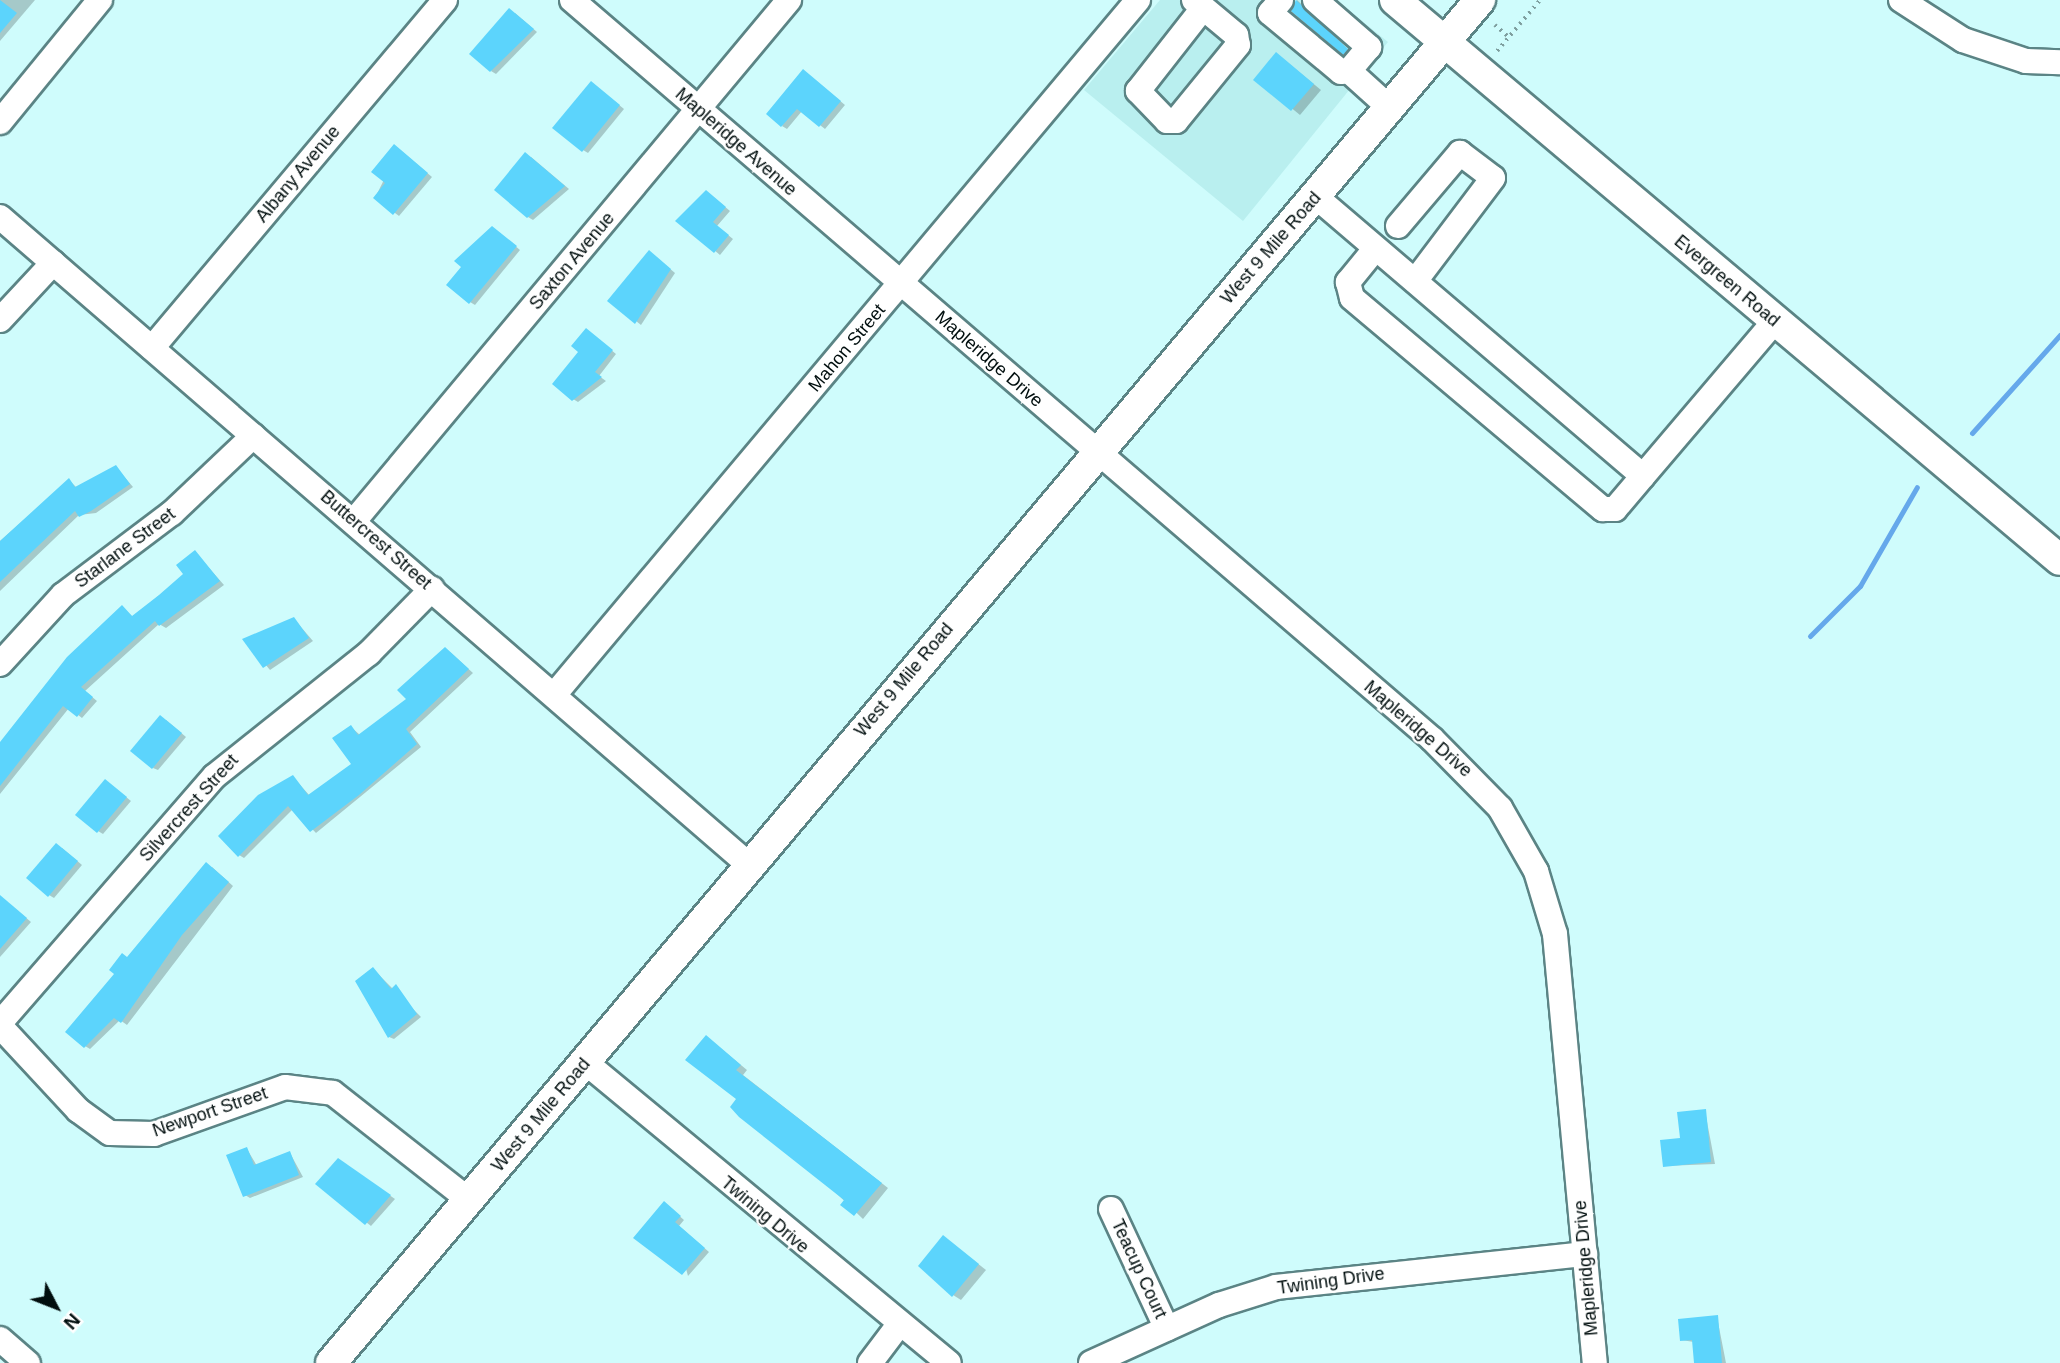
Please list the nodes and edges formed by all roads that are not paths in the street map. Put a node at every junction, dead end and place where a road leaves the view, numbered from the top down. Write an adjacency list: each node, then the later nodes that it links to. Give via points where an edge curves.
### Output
1 (100, 0): 17 (street)
2 (445, 0): 27 (street, Albany Avenue)
3 (572, 0): 16 (street, Mapleridge Avenue)
4 (789, 0): 16 (street, Saxton Avenue)
5 (1138, 0): 24 (street, Mahon Street)
6 (1281, 0): 14 (street, via 1270,13 1341,72)
7 (1315, 0): 14 (street, via 1369,47)
8 (1395, 0): 12 (main road, Evergreen Road)
9 (1901, 0): 13 (street, via 1964,40 2026,61)
10 (1198, 4): 10 (street, via 1236,35 1238,45 1176,121 1167,121 1138,91)
11 (1488, 13): 12 (main road, West 9 Mile Road)
12 (1445, 43): 15 (main road, West 9 Mile Road); 26 (main road, Evergreen Road)
13 (2060, 62)
14 (1349, 71): 15 (street)
15 (1390, 108): 18 (main road, West 9 Mile Road)
16 (698, 109): 24 (street, Mapleridge Avenue); 31 (street, Saxton Avenue)
17 (0, 122)
18 (1315, 196): 21 (street); 29 (main road, West 9 Mile Road)
19 (0, 217): 22 (street, Buttercrest Street)
20 (1398, 226): 23 (street, via 1460,153 1493,178)
21 (1376, 249): 23 (street); 30 (street, via 1348,282 1352,298 1603,509 1615,509)
22 (52, 263): 25 (street); 27 (street, Buttercrest Street)
23 (1415, 281): 30 (street)
24 (901, 282): 29 (street, Mapleridge Drive); 35 (street, Mahon Street)
25 (0, 320)
26 (1775, 321): 30 (street); 32 (main road, Evergreen Road)
27 (152, 348): 28 (street, Buttercrest Street)
28 (253, 436): 31 (street, Buttercrest Street); 34 (street, Starlane Street, via 181,506 63,595)
29 (1096, 452): 36 (main road, West 9 Mile Road); 41 (street, Mapleridge Drive, via 1449,753 1514,828 1536,871 1555,934)
30 (1643, 476)
31 (354, 521): 33 (street, Buttercrest Street)
32 (2060, 561)
33 (432, 589): 35 (street, Buttercrest Street); 37 (street, Silvercrest Street, via 369,653 215,776)
34 (0, 664)
35 (554, 695): 36 (street, Buttercrest Street)
36 (750, 865): 38 (main road, West 9 Mile Road)
37 (0, 1024): 39 (street, Newport Street, via 78,1110 110,1133 154,1134 285,1087 333,1093)
38 (585, 1062): 39 (main road, West 9 Mile Road); 42 (street, Twining Drive)
39 (469, 1200): 46 (main road, West 9 Mile Road)
40 (1111, 1209): 43 (street, Teacup Court)
41 (1585, 1254): 43 (street, Twining Drive, via 1315,1280 1242,1297); 50 (street, Mapleridge Drive)
42 (898, 1326): 47 (street); 48 (street, Twining Drive)
43 (1167, 1329): 49 (street, Twining Drive)
44 (0, 1339): 45 (street)
45 (27, 1363)
46 (331, 1363)
47 (870, 1363)
48 (949, 1363)
49 (1091, 1363)
50 (1595, 1363)

